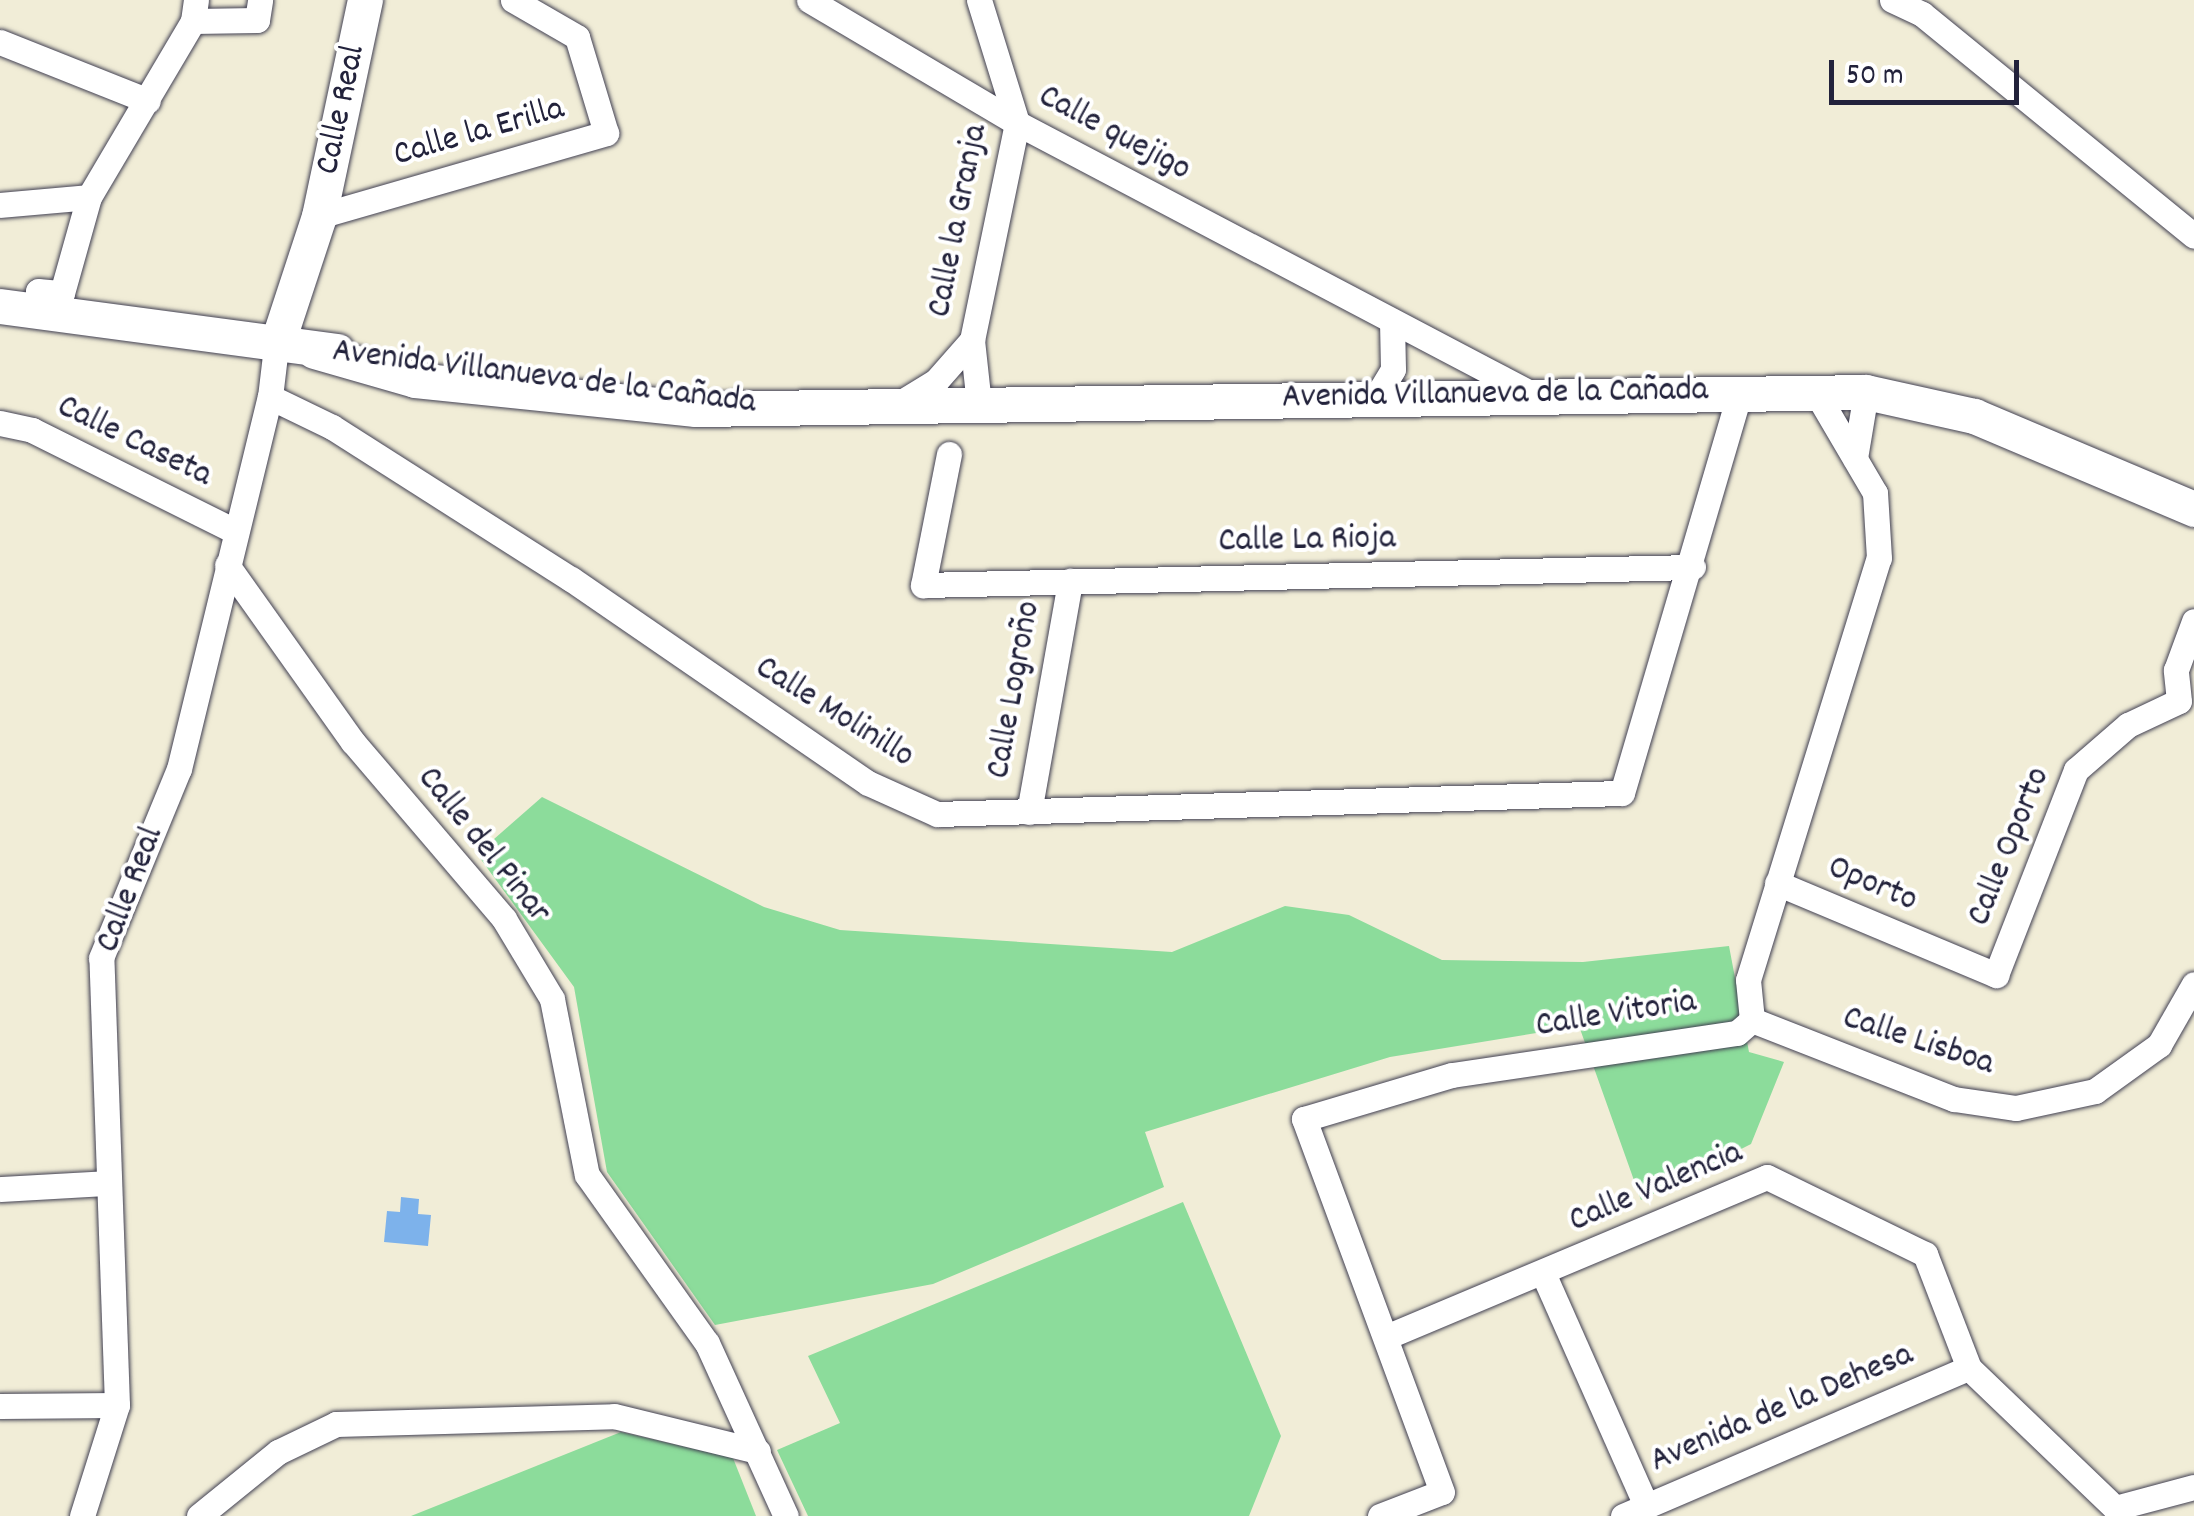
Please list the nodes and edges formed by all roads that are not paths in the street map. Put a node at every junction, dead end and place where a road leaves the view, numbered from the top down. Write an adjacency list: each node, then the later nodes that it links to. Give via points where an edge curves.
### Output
1 (260, 0): 8 (street, via 257,20)
2 (365, 0): 14 (main road, Calle Real)
3 (513, 0): 14 (street, Calle la Erilla, via 577,36 606,132)
4 (809, 0): 11 (street, Calle quejigo)
5 (979, 0): 11 (street, Calle la Granja)
6 (1892, 0): 7 (street)
7 (1926, 7): 15 (street)
8 (195, 10): 10 (street)
9 (0, 42): 10 (street)
10 (148, 101): 12 (street)
11 (1017, 123): 19 (street, Calle quejigo); 20 (street, Calle la Granja)
12 (89, 197): 13 (street); 18 (street, via 62,293 38,290)
13 (0, 205)
14 (319, 216): 16 (main road, Calle Real)
15 (2194, 236)
16 (301, 277): 21 (main road, Calle Real); 22 (main road, via 308,318)
17 (0, 306): 18 (main road, Avenida Villanueva de la Cañada)
18 (35, 311): 21 (main road, Avenida Villanueva de la Cañada)
19 (1392, 321): 26 (street, Calle quejigo); 27 (street, via 1393,369)
20 (972, 340): 29 (street, Calle la Granja); 30 (street, Calle la Granja, via 936,381)
21 (276, 346): 22 (main road, Avenida Villanueva de la Cañada); 28 (street, Calle Real)
22 (326, 351): 30 (main road, Avenida Villanueva de la Cañada, via 774,406)
23 (1814, 389): 24 (main road, Avenida Villanueva de la Cañada); 25 (main road, Avenida Villanueva de la Cañada); 33 (street)
24 (1740, 390): 26 (main road, Avenida Villanueva de la Cañada); 37 (street)
25 (1866, 392): 33 (street); 34 (main road, Avenida Villanueva de la Cañada, via 1974,416)
26 (1530, 393): 27 (main road, Avenida Villanueva de la Cañada)
27 (1377, 396): 29 (main road, Avenida Villanueva de la Cañada)
28 (270, 397): 35 (street, Calle Real); 41 (street, Calle Molinillo, via 332,427 570,579 868,782 937,814)
29 (980, 404): 30 (main road, Avenida Villanueva de la Cañada)
30 (895, 406)
31 (0, 423): 35 (street, Calle Caseta, via 32,430)
32 (949, 454): 38 (street, Calle La Rioja, via 923,585)
33 (1856, 458): 42 (street, via 1874,493 1879,558)
34 (2194, 509)
35 (236, 530): 36 (street, Calle Real)
36 (227, 564): 46 (street, Calle Real, via 179,769 101,958); 53 (street, Calle del Pinar, via 352,742 504,919 552,999 587,1175 707,1344)
37 (1693, 567): 38 (street, Calle La Rioja); 41 (street, Calle Molinillo, via 1622,793)
38 (1070, 581): 41 (street, Calle Logroño)
39 (2194, 621): 40 (street, Calle Oporto, via 2176,670)
40 (2187, 705): 43 (street, Calle Oporto, via 2128,725 2076,770)
41 (1030, 812)
42 (1777, 883): 43 (street, Oporto); 45 (street, via 1748,980)
43 (1996, 975)
44 (2194, 984): 45 (street, Calle Lisboa, via 2159,1046 2094,1092 2016,1108 1954,1099)
45 (1752, 1020): 49 (street, Calle Vitoria, via 1737,1033 1452,1075 1304,1119)
46 (106, 1183): 47 (street); 51 (street, Calle Real)
47 (0, 1189)
48 (1543, 1273): 49 (street, Calle Valencia); 50 (street, Calle Valencia, via 1767,1177 1925,1254); 55 (street)
49 (1386, 1337): 60 (street, Calle Vitoria, via 1442,1492)
50 (1969, 1368): 55 (street, Avenida de la Dehesa); 56 (street, Calle Valencia)
51 (117, 1404): 52 (street); 57 (street, Calle Real)
52 (0, 1406)
53 (758, 1451): 58 (street, via 614,1416 336,1424 278,1452); 59 (street, Calle del Pinar)
54 (2194, 1487): 56 (street)
55 (1634, 1511)
56 (2116, 1512)
57 (82, 1516)
58 (198, 1516)
59 (786, 1516)
60 (1380, 1516)

